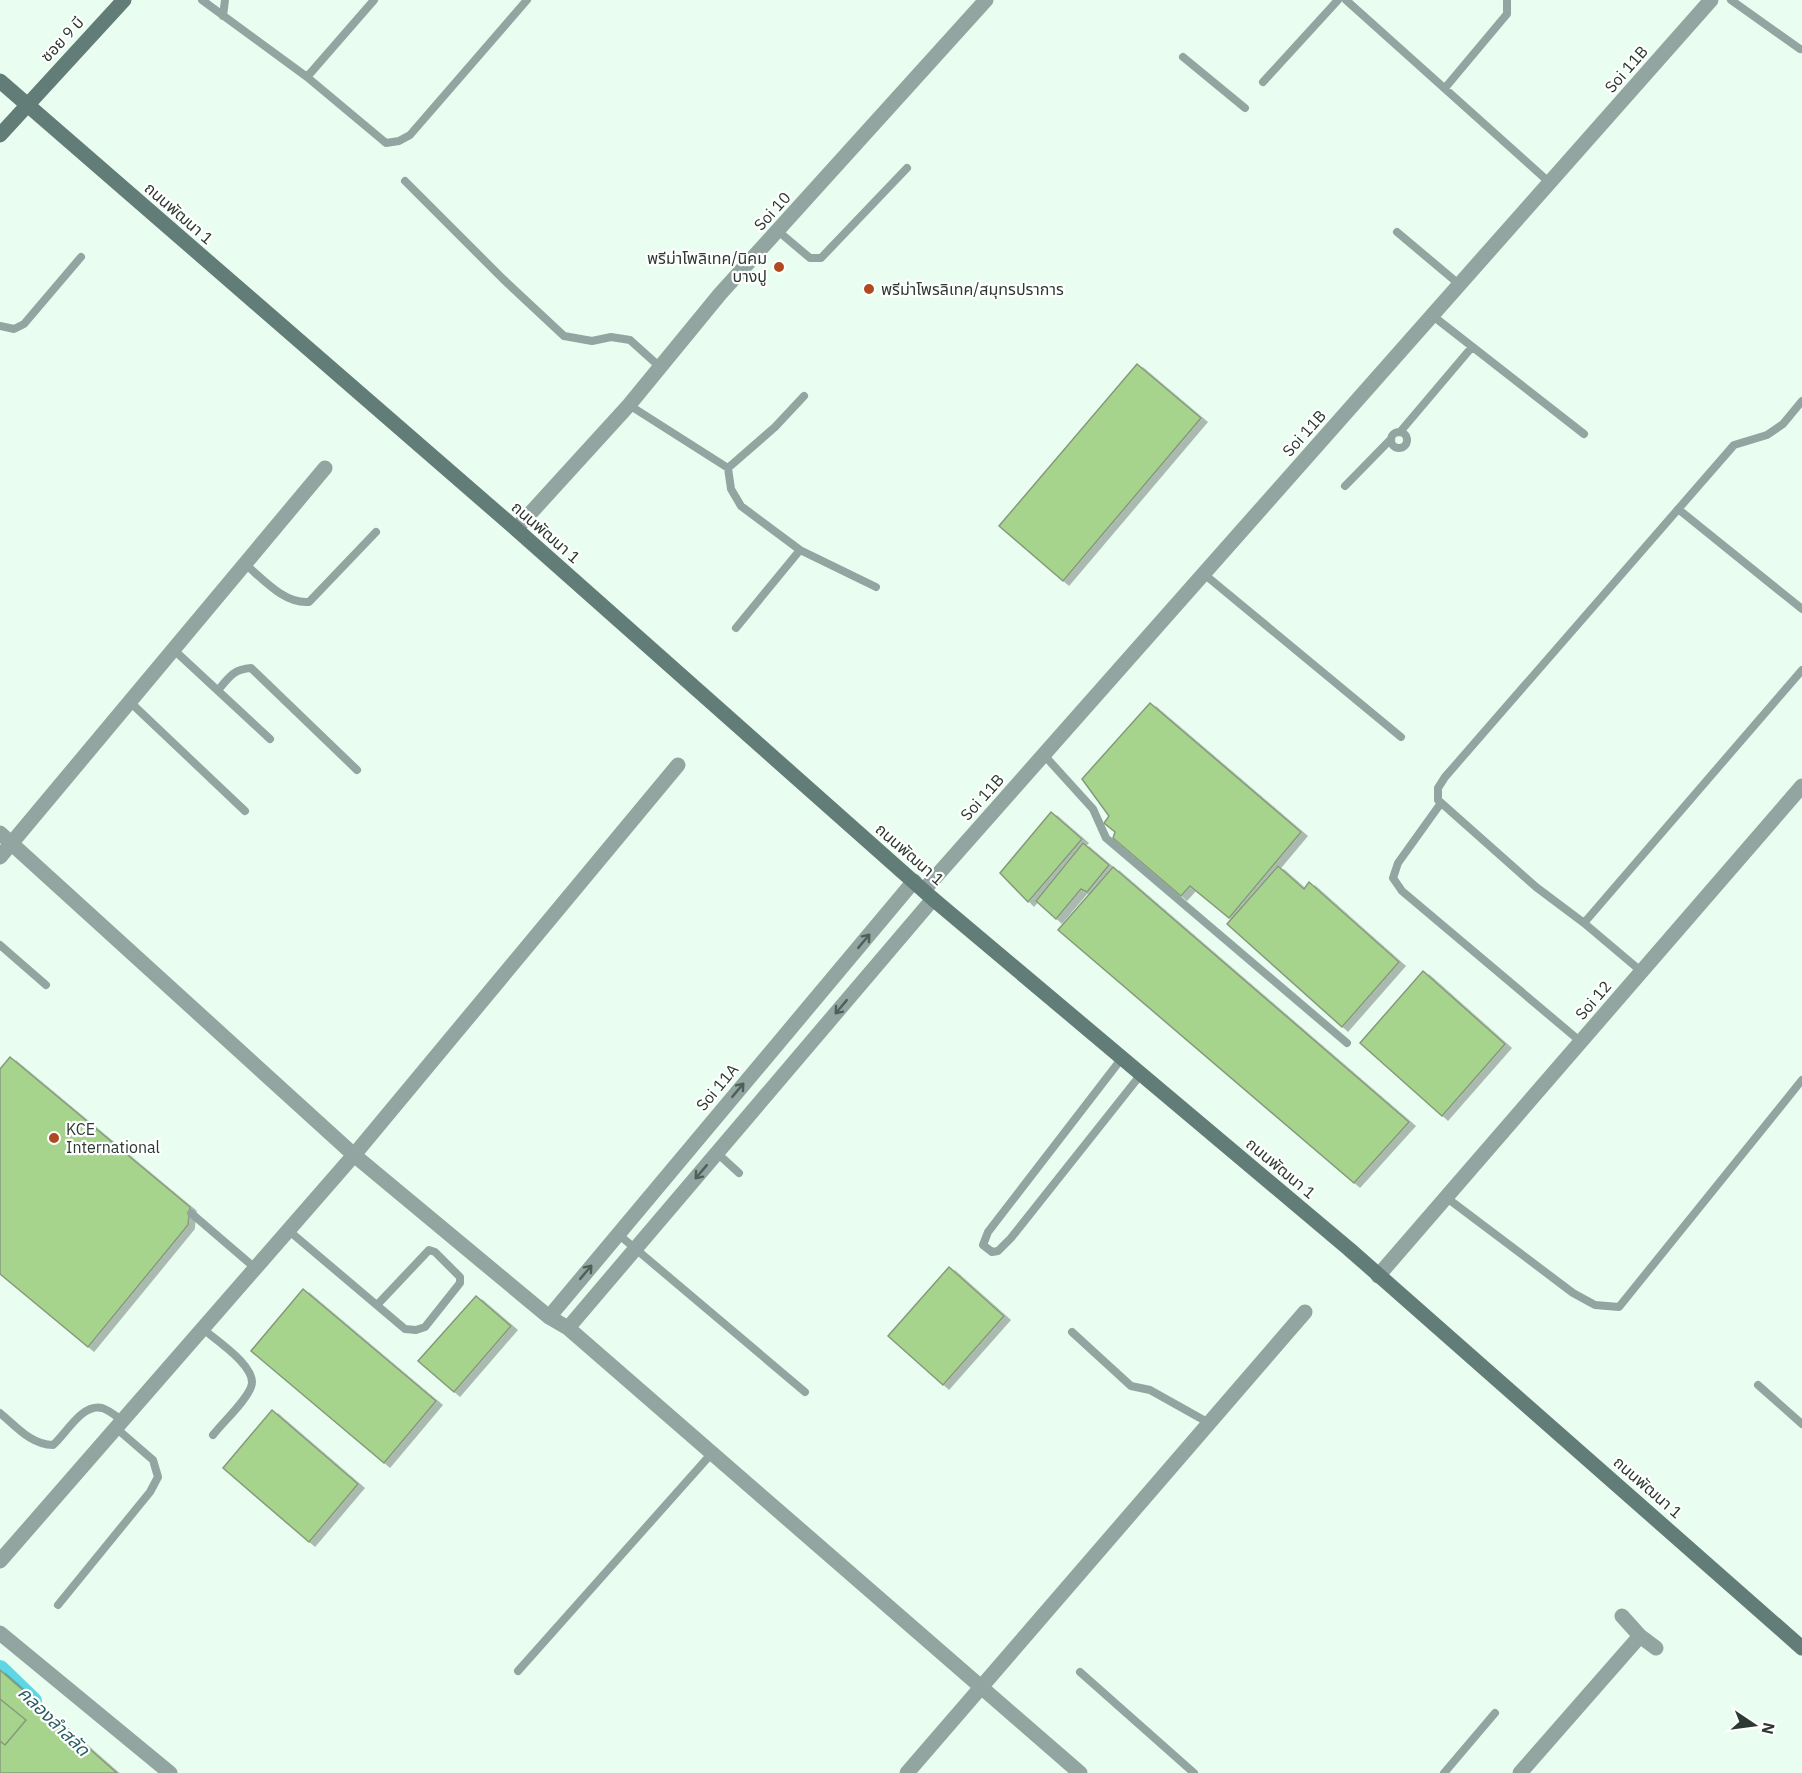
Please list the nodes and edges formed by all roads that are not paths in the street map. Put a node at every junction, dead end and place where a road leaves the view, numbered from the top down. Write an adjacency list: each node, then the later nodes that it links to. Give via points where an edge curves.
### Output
1 (124, 0): 19 (main road, ซอย 9 บี)
2 (202, 0): 12 (lane)
3 (225, 0): 12 (lane)
4 (374, 0): 15 (lane)
5 (527, 0): 15 (lane, via 410,135 399,141 386,143)
6 (986, 0): 25 (street, Soi 10)
7 (1338, 0): 17 (lane)
8 (1346, 0): 18 (lane)
9 (1507, 0): 18 (lane, via 1507,14)
10 (1711, 0): 24 (street, Soi 11B)
11 (1731, 0): 13 (lane)
12 (224, 16): 15 (lane)
13 (1800, 49)
14 (1183, 57): 20 (lane)
15 (308, 78)
16 (0, 81): 19 (main road, ถนนพัฒนา 1)
17 (1263, 82)
18 (1445, 88): 24 (lane)
19 (26, 103): 21 (main road, ซอย 9 บี); 43 (main road, ถนนพัฒนา 1)
20 (1245, 108)
21 (0, 135)
22 (907, 168): 25 (lane, via 821,258 810,258)
23 (405, 181): 32 (lane, via 564,336 592,341 611,337 630,340)
24 (1550, 183): 28 (street, Soi 11B)
25 (778, 231): 32 (street, Soi 10)
26 (1396, 232): 28 (lane)
27 (81, 257): 30 (lane, via 24,324 14,330)
28 (1460, 285): 29 (street, Soi 11B)
29 (1432, 316): 31 (lane); 47 (street, Soi 11B)
30 (0, 326)
31 (1472, 347): 36 (lane); 37 (lane)
32 (660, 367): 35 (street, Soi 10)
33 (804, 396): 40 (lane)
34 (1802, 401): 42 (lane, via 1783,424 1767,435 1734,445)
35 (628, 405): 40 (lane); 43 (street, Soi 10)
36 (1400, 432): 38 (lane); 38 (lane, via 1407,437 1406,445 1394,447)
37 (1584, 434)
38 (1391, 439): 41 (lane)
39 (326, 468): 46 (street)
40 (728, 468): 45 (lane, via 731,489 741,506)
41 (1346, 486)
42 (1678, 509): 49 (lane); 61 (lane, via 1445,777 1438,788)
43 (516, 529): 66 (main road, ถนนพัฒนา 1)
44 (376, 532): 46 (lane, via 309,602 298,603 284,596)
45 (801, 550): 48 (lane); 50 (lane)
46 (245, 564): 51 (street)
47 (1204, 574): 55 (lane); 57 (street, Soi 11B)
48 (876, 587)
49 (1802, 609)
50 (736, 628)
51 (174, 650): 53 (lane); 54 (street)
52 (1802, 670): 67 (lane)
53 (219, 689): 56 (lane); 59 (lane, via 231,674 251,668)
54 (130, 702): 62 (lane); 64 (street)
55 (1401, 737)
56 (270, 739)
57 (1044, 755): 66 (street, Soi 11B); 72 (lane, via 1093,809 1106,838)
58 (678, 765): 79 (street)
59 (357, 770)
60 (1802, 786): 69 (street, Soi 12)
61 (1441, 803): 67 (lane, via 1536,887); 71 (lane, via 1398,863 1393,878 1402,891)
62 (245, 811)
63 (0, 833): 64 (street)
64 (12, 843): 65 (street); 79 (street)
65 (0, 857)
66 (924, 890): 73 (main road, ถนนพัฒนา 1); 76 (street, Soi 11A, one-way to 66); 77 (street, one-way to 77)
67 (1584, 923): 69 (lane)
68 (0, 945): 70 (lane)
69 (1642, 972): 71 (street, Soi 12)
70 (46, 985)
71 (1581, 1042): 81 (street, Soi 12)
72 (1347, 1043)
73 (1123, 1056): 74 (main road, ถนนพัฒนา 1); 74 (lane, via 988,1232 983,1245 992,1252 998,1251 1011,1238)
74 (1142, 1072): 89 (main road, ถนนพัฒนา 1)
75 (1802, 1080): 81 (lane, via 1618,1307 1595,1305 1573,1293)
76 (722, 1110): 77 (street); 82 (street, Soi 11A)
77 (740, 1126): 78 (street)
78 (717, 1153): 80 (lane); 84 (street, one-way to 84)
79 (354, 1155): 85 (street); 92 (street)
80 (739, 1173)
81 (1447, 1198): 89 (street, Soi 12)
82 (647, 1199): 84 (street); 86 (street, Soi 11A)
83 (191, 1213): 88 (lane)
84 (664, 1215): 87 (street)
85 (288, 1230): 88 (street); 90 (lane)
86 (618, 1234): 87 (lane); 92 (street, Soi 11A, one-way to 86)
87 (636, 1249): 93 (street); 97 (lane)
88 (255, 1268): 94 (street)
89 (1378, 1276): 110 (main road, ถนนพัฒนา 1)
90 (377, 1305): 90 (lane, via 405,1329 425,1327 460,1283 460,1276 429,1250)
91 (1305, 1311): 99 (street)
92 (549, 1317): 93 (street)
93 (568, 1328): 103 (street)
94 (203, 1329): 100 (street); 102 (lane, via 248,1367 253,1376 251,1387)
95 (1072, 1332): 99 (lane, via 1131,1386 1150,1390)
96 (1758, 1385): 101 (lane)
97 (805, 1392)
98 (0, 1413): 100 (lane, via 43,1445 53,1445 85,1410 102,1408)
99 (1209, 1423): 113 (street)
100 (119, 1424): 104 (street); 105 (lane, via 153,1460 158,1477)
101 (1802, 1424)
102 (213, 1435)
103 (712, 1453): 111 (lane); 113 (street)
104 (0, 1560)
105 (58, 1605)
106 (1622, 1616): 108 (street)
107 (0, 1633): 115 (street)
108 (1640, 1636): 109 (street); 120 (street)
109 (1656, 1648)
110 (1802, 1648)
111 (518, 1671)
112 (1080, 1672): 118 (lane)
113 (983, 1688): 116 (street); 117 (street)
114 (1495, 1713): 119 (lane)
115 (171, 1773)
116 (907, 1773)
117 (1080, 1773)
118 (1194, 1773)
119 (1444, 1773)
120 (1520, 1773)

